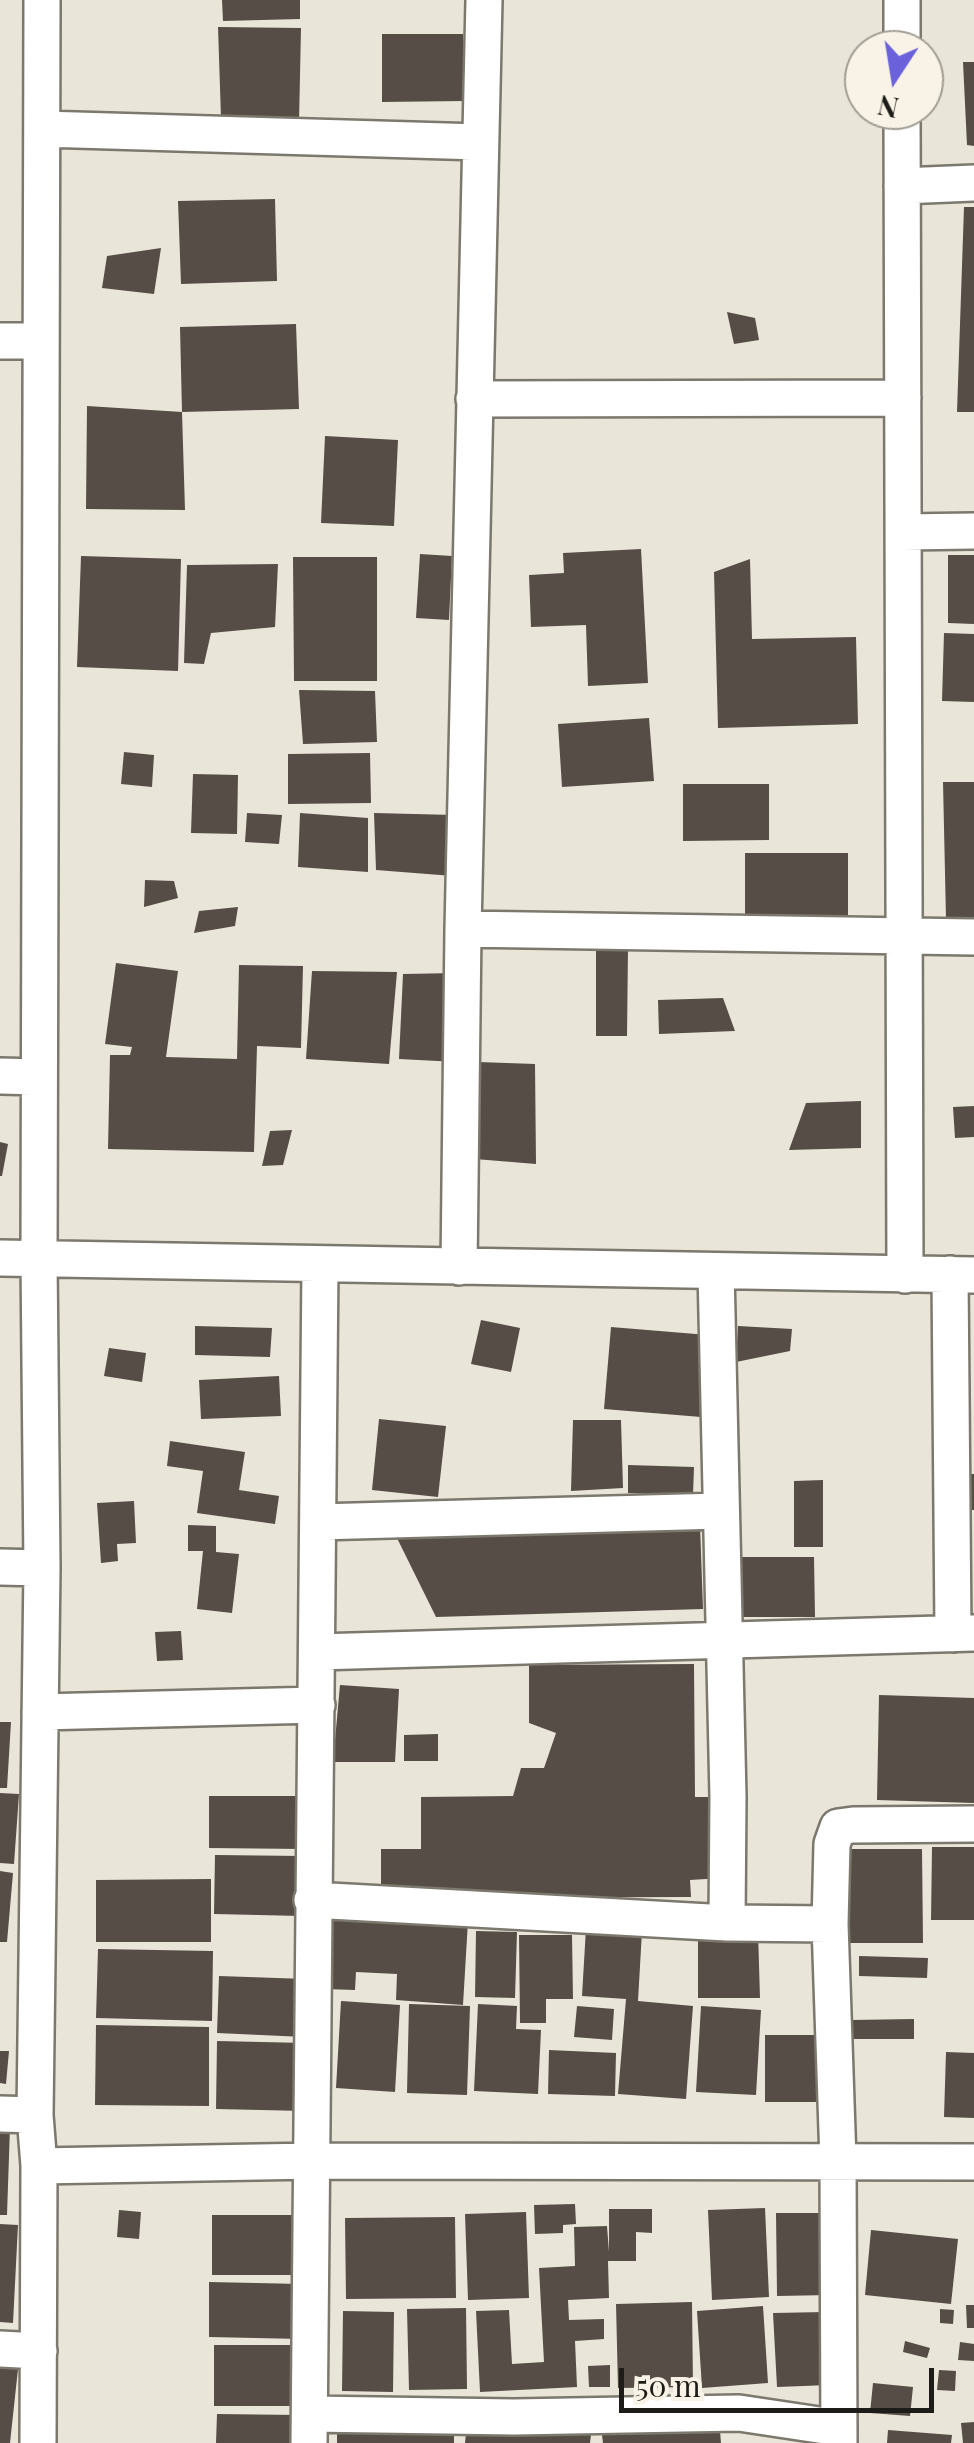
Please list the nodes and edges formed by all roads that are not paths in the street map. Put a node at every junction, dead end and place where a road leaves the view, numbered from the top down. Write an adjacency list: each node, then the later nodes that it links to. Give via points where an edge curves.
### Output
1 (42, 0): 5 (street)
2 (484, 0): 7 (street)
3 (902, 0): 4 (street)
4 (902, 30)
5 (42, 129): 7 (street); 11 (street)
6 (902, 130): 9 (street)
7 (480, 142): 13 (street)
8 (974, 184): 9 (street)
9 (902, 186): 12 (street)
10 (0, 341): 11 (street)
11 (42, 341): 20 (street)
12 (903, 398): 13 (street); 15 (street)
13 (474, 399): 16 (street)
14 (974, 530): 15 (street)
15 (903, 532): 17 (street)
16 (463, 930): 17 (street); 24 (street)
17 (903, 936): 18 (street); 27 (street)
18 (974, 937)
19 (0, 1076): 20 (street)
20 (39, 1076): 22 (street)
21 (0, 1258): 22 (street)
22 (39, 1259): 23 (street); 31 (street)
23 (320, 1265): 24 (street); 29 (street)
24 (459, 1267): 25 (street)
25 (716, 1271): 27 (street); 28 (street)
26 (962, 1274): 27 (street); 32 (street)
27 (904, 1275)
28 (720, 1511): 29 (street); 33 (street)
29 (318, 1522): 34 (street)
30 (0, 1567): 31 (street)
31 (42, 1568): 36 (street)
32 (963, 1633): 33 (street)
33 (723, 1641): 34 (street); 39 (street)
34 (317, 1652): 35 (street)
35 (316, 1705): 36 (street); 38 (street)
36 (40, 1712): 41 (street)
37 (974, 1824): 40 (street, via 838,1827)
38 (312, 1900): 39 (street); 42 (street)
39 (726, 1924): 40 (street)
40 (830, 1924): 43 (street)
41 (18, 2114): 45 (street)
42 (313, 2161): 43 (street); 45 (street); 49 (street)
43 (838, 2161): 44 (street); 50 (street)
44 (974, 2162)
45 (38, 2166): 47 (street)
46 (0, 2349): 47 (street)
47 (38, 2351): 51 (street)
48 (739, 2428): 49 (street, via 514,2417); 50 (street)
49 (310, 2429)
50 (839, 2436)
51 (38, 2443)

